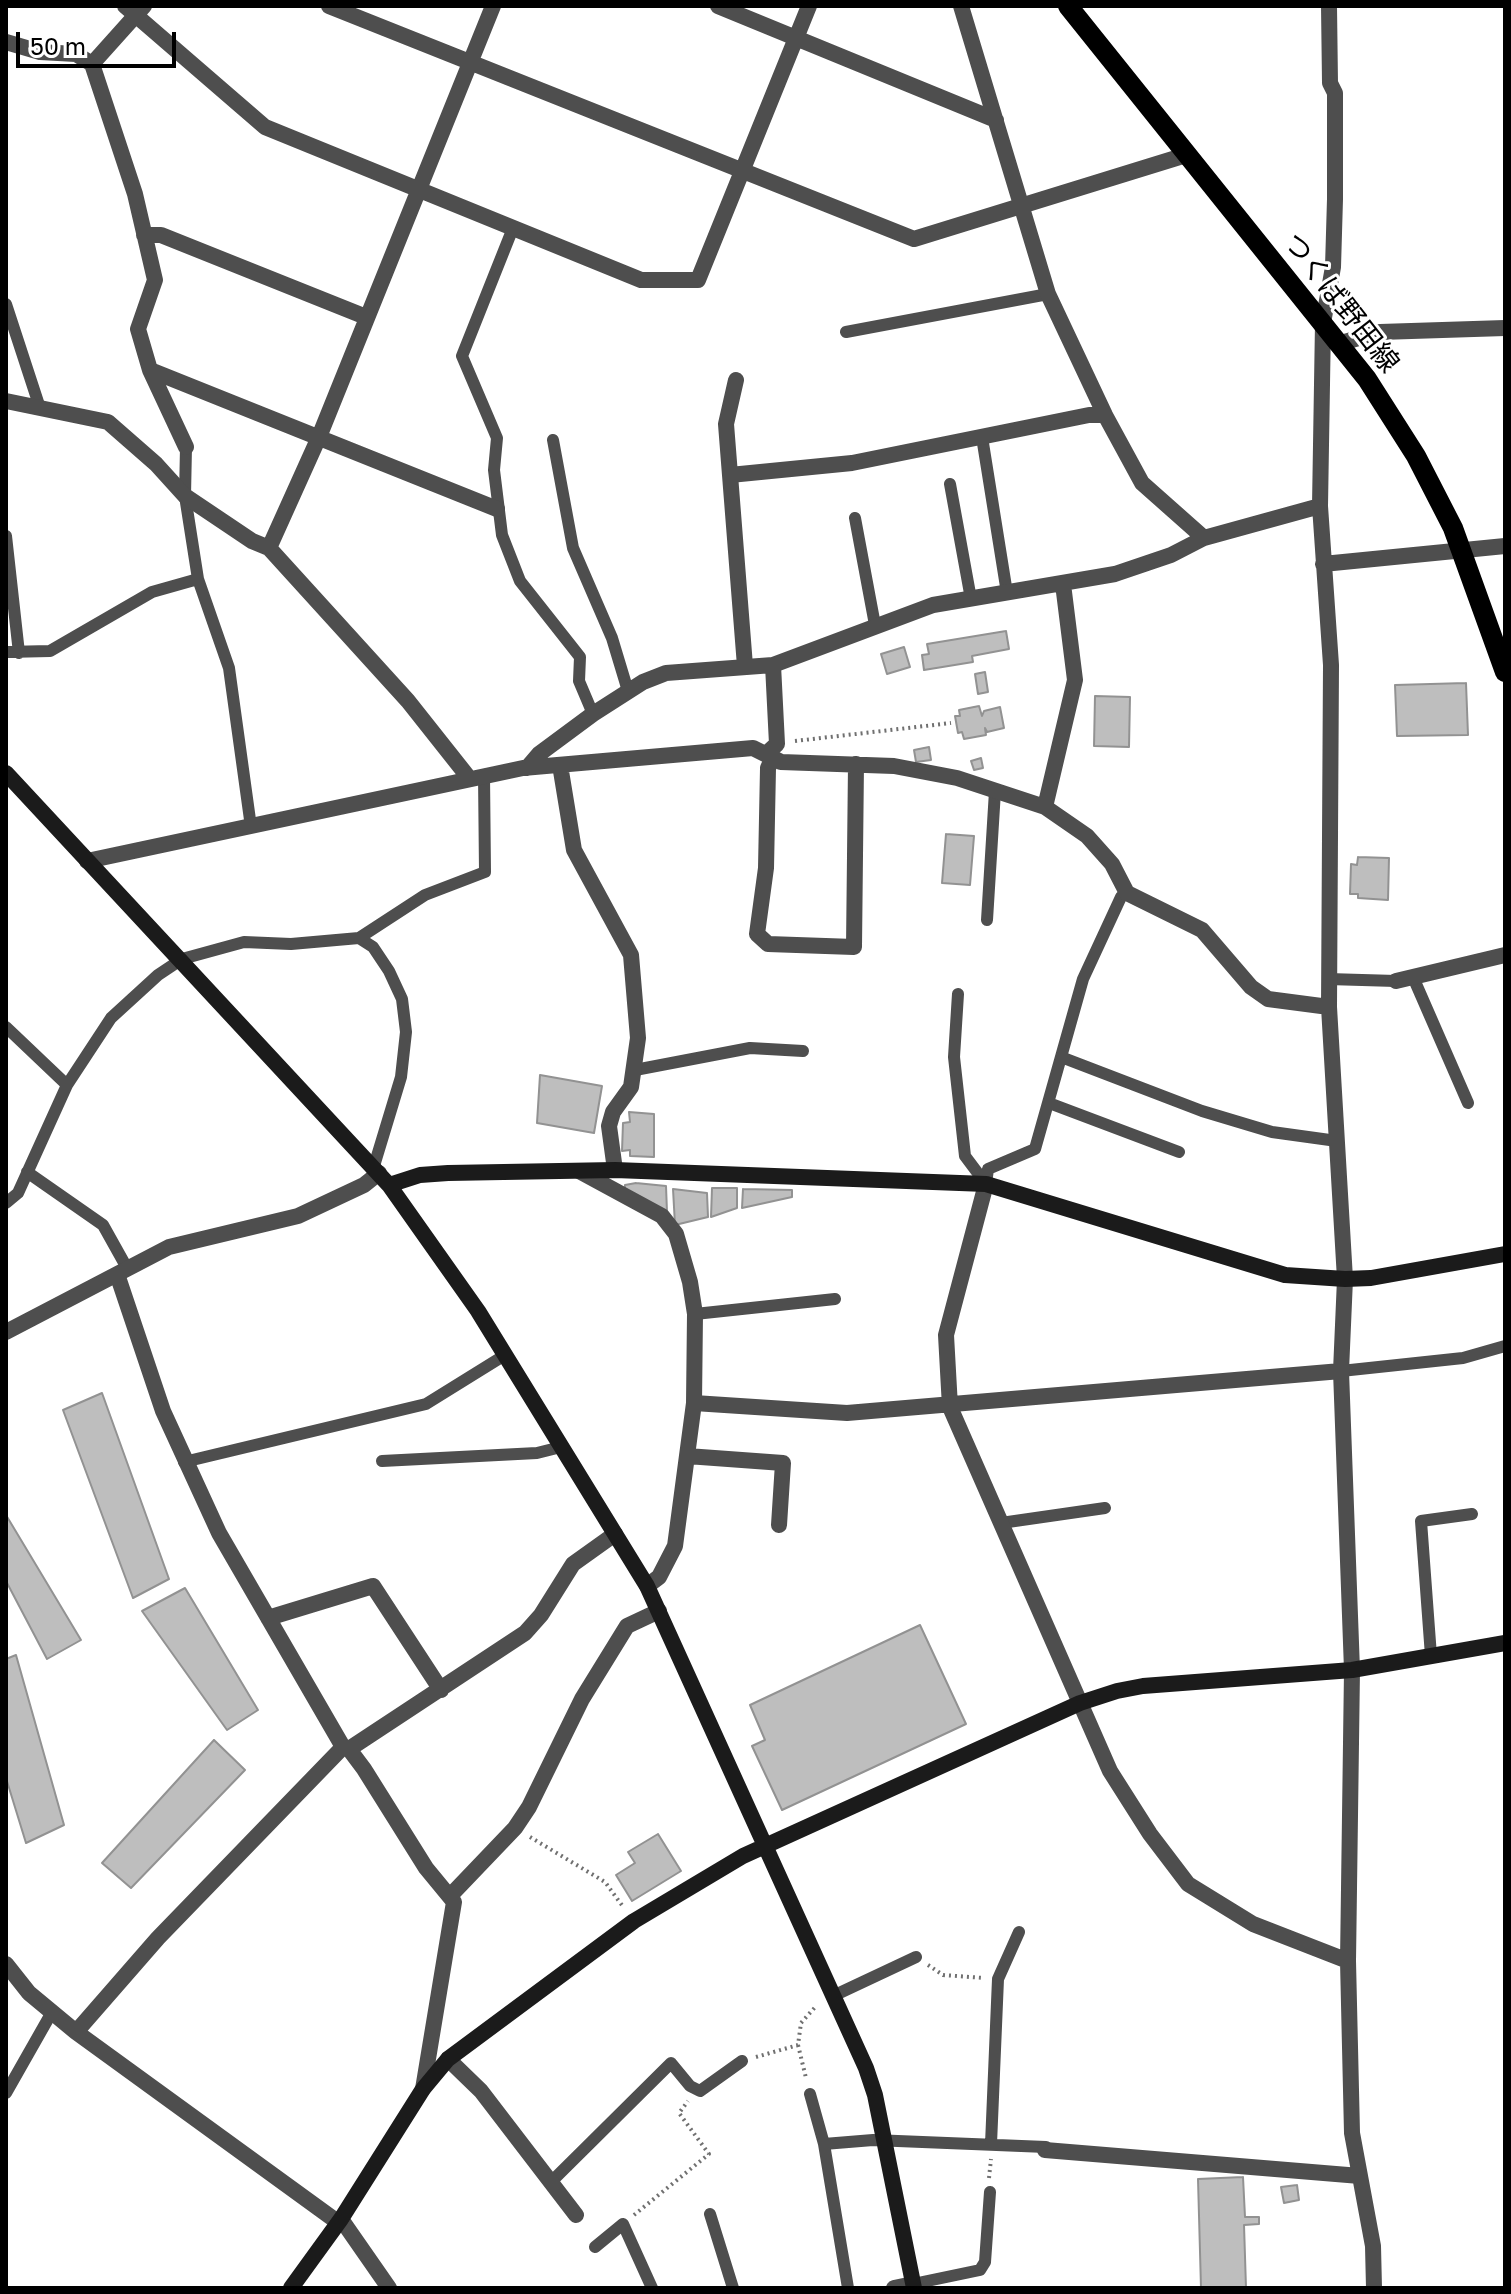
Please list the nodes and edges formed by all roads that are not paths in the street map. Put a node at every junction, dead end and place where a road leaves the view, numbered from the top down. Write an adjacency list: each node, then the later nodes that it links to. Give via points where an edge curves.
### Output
1 (329, 6): 11 (street)
2 (493, 6): 11 (street)
3 (718, 6): 9 (street)
4 (809, 6): 9 (street)
5 (961, 6): 13 (street)
6 (1068, 6): 14 (main road, つくば野田線)
7 (1329, 6): 23 (street, via 1335,199 1333,267)
8 (135, 9): 12 (street); 16 (street, via 265,127)
9 (797, 38): 13 (street); 15 (street)
10 (6, 42): 12 (street, via 40,52 76,54)
11 (470, 60): 15 (street); 16 (street)
12 (92, 64): 19 (street)
13 (996, 120): 17 (street)
14 (1186, 155): 17 (street); 23 (main road, つくば野田線)
15 (742, 172): 17 (street, via 914,239); 18 (street, via 698,280 641,280)
16 (418, 189): 18 (street); 22 (street)
17 (1022, 208): 20 (street)
18 (513, 228): 40 (lane, via 462,356 497,438)
19 (144, 235): 22 (street, via 161,235); 27 (street, via 155,280 138,329)
20 (1048, 294): 25 (lane); 31 (street)
21 (6, 304): 30 (lane)
22 (366, 317): 32 (street)
23 (1323, 323): 26 (main road, つくば野田線); 39 (street)
24 (1505, 328): 26 (street, via 1380,332)
25 (846, 332)
26 (1341, 343): 46 (main road, つくば野田線, via 1416,456)
27 (150, 370): 32 (street); 35 (street)
28 (736, 380): 36 (street, via 726,424)
29 (6, 401): 30 (street)
30 (40, 408): 38 (street, via 108,422)
31 (1105, 415): 33 (street); 43 (street, via 1142,483)
32 (319, 437): 40 (street); 45 (street)
33 (982, 437): 36 (street, via 852,463); 50 (lane)
34 (553, 440): 57 (lane, via 573,548 612,638)
35 (186, 447): 38 (lane)
36 (730, 475): 55 (street)
37 (950, 484): 51 (lane)
38 (185, 496): 45 (street); 48 (lane)
39 (1320, 506): 43 (street); 47 (street)
40 (497, 509): 58 (lane, via 520,581 580,657 579,681)
41 (855, 518): 52 (lane)
42 (6, 536): 53 (lane)
43 (1204, 538): 49 (street, via 1129,569)
44 (1505, 546): 46 (street)
45 (269, 548): 64 (street)
46 (1462, 551): 47 (street); 56 (main road, つくば野田線)
47 (1323, 564): 74 (street, via 1331,665)
48 (198, 579): 53 (lane, via 152,592 50,651); 67 (lane, via 229,668)
49 (1063, 584): 50 (street); 66 (street, via 1075,680)
50 (1007, 593): 51 (street)
51 (971, 599): 52 (street, via 933,605)
52 (875, 625): 54 (street)
53 (13, 652)
54 (773, 665): 55 (street); 59 (street)
55 (745, 666): 57 (street, via 666,673)
56 (1505, 672)
57 (628, 691): 58 (street)
58 (593, 714): 62 (street)
59 (771, 752): 60 (street); 60 (street, via 757,934 768,944 854,947); 61 (street, via 753,748)
60 (856, 764): 65 (street, via 957,778)
61 (560, 765): 62 (street); 81 (street, via 574,850 631,955 638,1038)
62 (527, 768): 64 (street)
63 (6, 774): 68 (street)
64 (476, 777): 67 (street); 71 (lane, via 485,872 425,895)
65 (995, 791): 66 (street); 70 (lane)
66 (1045, 807): 69 (street, via 1087,836 1112,864)
67 (251, 827): 68 (street)
68 (87, 861): 72 (street)
69 (1127, 893): 77 (street, via 1202,930 1268,999); 80 (lane, via 1083,979)
70 (987, 920)
71 (359, 938): 72 (lane, via 244,942); 90 (lane, via 373,947 389,971 402,999 406,1032)
72 (182, 959): 82 (lane, via 111,1018); 90 (street)
73 (1504, 959): 75 (street)
74 (1328, 979): 75 (lane); 77 (street)
75 (1404, 979): 84 (lane)
76 (958, 994): 91 (lane, via 954,1057 965,1156)
77 (1329, 1007): 85 (street)
78 (6, 1027): 82 (lane)
79 (803, 1051): 81 (lane, via 750,1048)
80 (1061, 1057): 83 (lane); 85 (lane, via 1202,1111 1272,1132)
81 (635, 1070): 87 (street, via 609,1126)
82 (67, 1085): 89 (lane)
83 (1049, 1103): 86 (lane); 91 (lane, via 1035,1149 988,1169)
84 (1468, 1103)
85 (1337, 1141): 95 (street)
86 (1179, 1152)
87 (615, 1170): 88 (street); 91 (street)
88 (579, 1171): 90 (street); 97 (street, via 662,1216 676,1234)
89 (27, 1172): 92 (lane, via 18,1193); 94 (lane, via 103,1225)
90 (381, 1174): 94 (street, via 298,1216 169,1247); 100 (street)
91 (986, 1184): 95 (street, via 1285,1275); 103 (street, via 946,1335)
92 (6, 1203)
93 (1505, 1254): 95 (street)
94 (122, 1271): 98 (street); 107 (street, via 142,1357)
95 (1345, 1279): 101 (street)
96 (835, 1299): 97 (lane)
97 (695, 1314): 102 (street)
98 (6, 1332)
99 (1505, 1346): 101 (lane, via 1463,1358)
100 (505, 1355): 104 (street); 107 (lane, via 426,1404)
101 (1341, 1371): 103 (street); 118 (street)
102 (694, 1403): 103 (street, via 847,1413); 105 (street)
103 (950, 1407): 110 (street)
104 (561, 1447): 106 (lane, via 537,1453); 112 (street)
105 (687, 1456): 111 (street, via 783,1463); 113 (street, via 675,1546 659,1577)
106 (382, 1461)
107 (184, 1462): 115 (street)
108 (1105, 1508): 110 (lane)
109 (1472, 1514): 117 (lane, via 1421,1521)
110 (1001, 1523): 120 (street)
111 (779, 1525)
112 (615, 1534): 113 (street); 119 (street, via 573,1564 525,1633)
113 (647, 1586): 114 (street)
114 (659, 1611): 122 (street); 123 (street, via 627,1626 515,1828)
115 (268, 1618): 119 (street, via 373,1586); 121 (street)
116 (1505, 1643): 117 (street)
117 (1431, 1656): 118 (street)
118 (1352, 1670): 120 (street, via 1143,1686); 126 (street)
119 (441, 1690): 121 (street)
120 (1080, 1703): 122 (street); 126 (street, via 1110,1771 1188,1884 1253,1924)
121 (346, 1748): 123 (street); 130 (street, via 158,1938)
122 (766, 1844): 128 (street); 131 (street, via 634,1921)
123 (450, 1896): 133 (street, via 454,1902)
124 (1019, 1932): 138 (lane, via 998,1979)
125 (916, 1957): 128 (lane)
126 (1348, 1961): 140 (street, via 1352,2133)
127 (6, 1964): 129 (street)
128 (833, 1996): 136 (street, via 866,2068)
129 (52, 2012): 130 (street); 134 (lane)
130 (76, 2032): 145 (street)
131 (448, 2059): 133 (street); 141 (street, via 481,2091)
132 (742, 2061): 141 (lane, via 700,2091 671,2063)
133 (423, 2089): 145 (street)
134 (6, 2093)
135 (810, 2094): 137 (lane)
136 (884, 2141): 137 (lane); 138 (lane); 147 (street)
137 (824, 2144): 152 (lane)
138 (991, 2144): 139 (lane)
139 (1045, 2150): 140 (street)
140 (1360, 2176): 154 (street, via 1373,2246)
141 (551, 2182): 144 (street)
142 (990, 2192): 147 (lane, via 980,2270)
143 (710, 2214): 151 (lane)
144 (576, 2215)
145 (340, 2221): 148 (street); 149 (street)
146 (595, 2247): 150 (lane, via 623,2224)
147 (913, 2286): 153 (street)
148 (291, 2288)
149 (389, 2288)
150 (652, 2288)
151 (733, 2288)
152 (848, 2288)
153 (894, 2288)
154 (1374, 2288)

